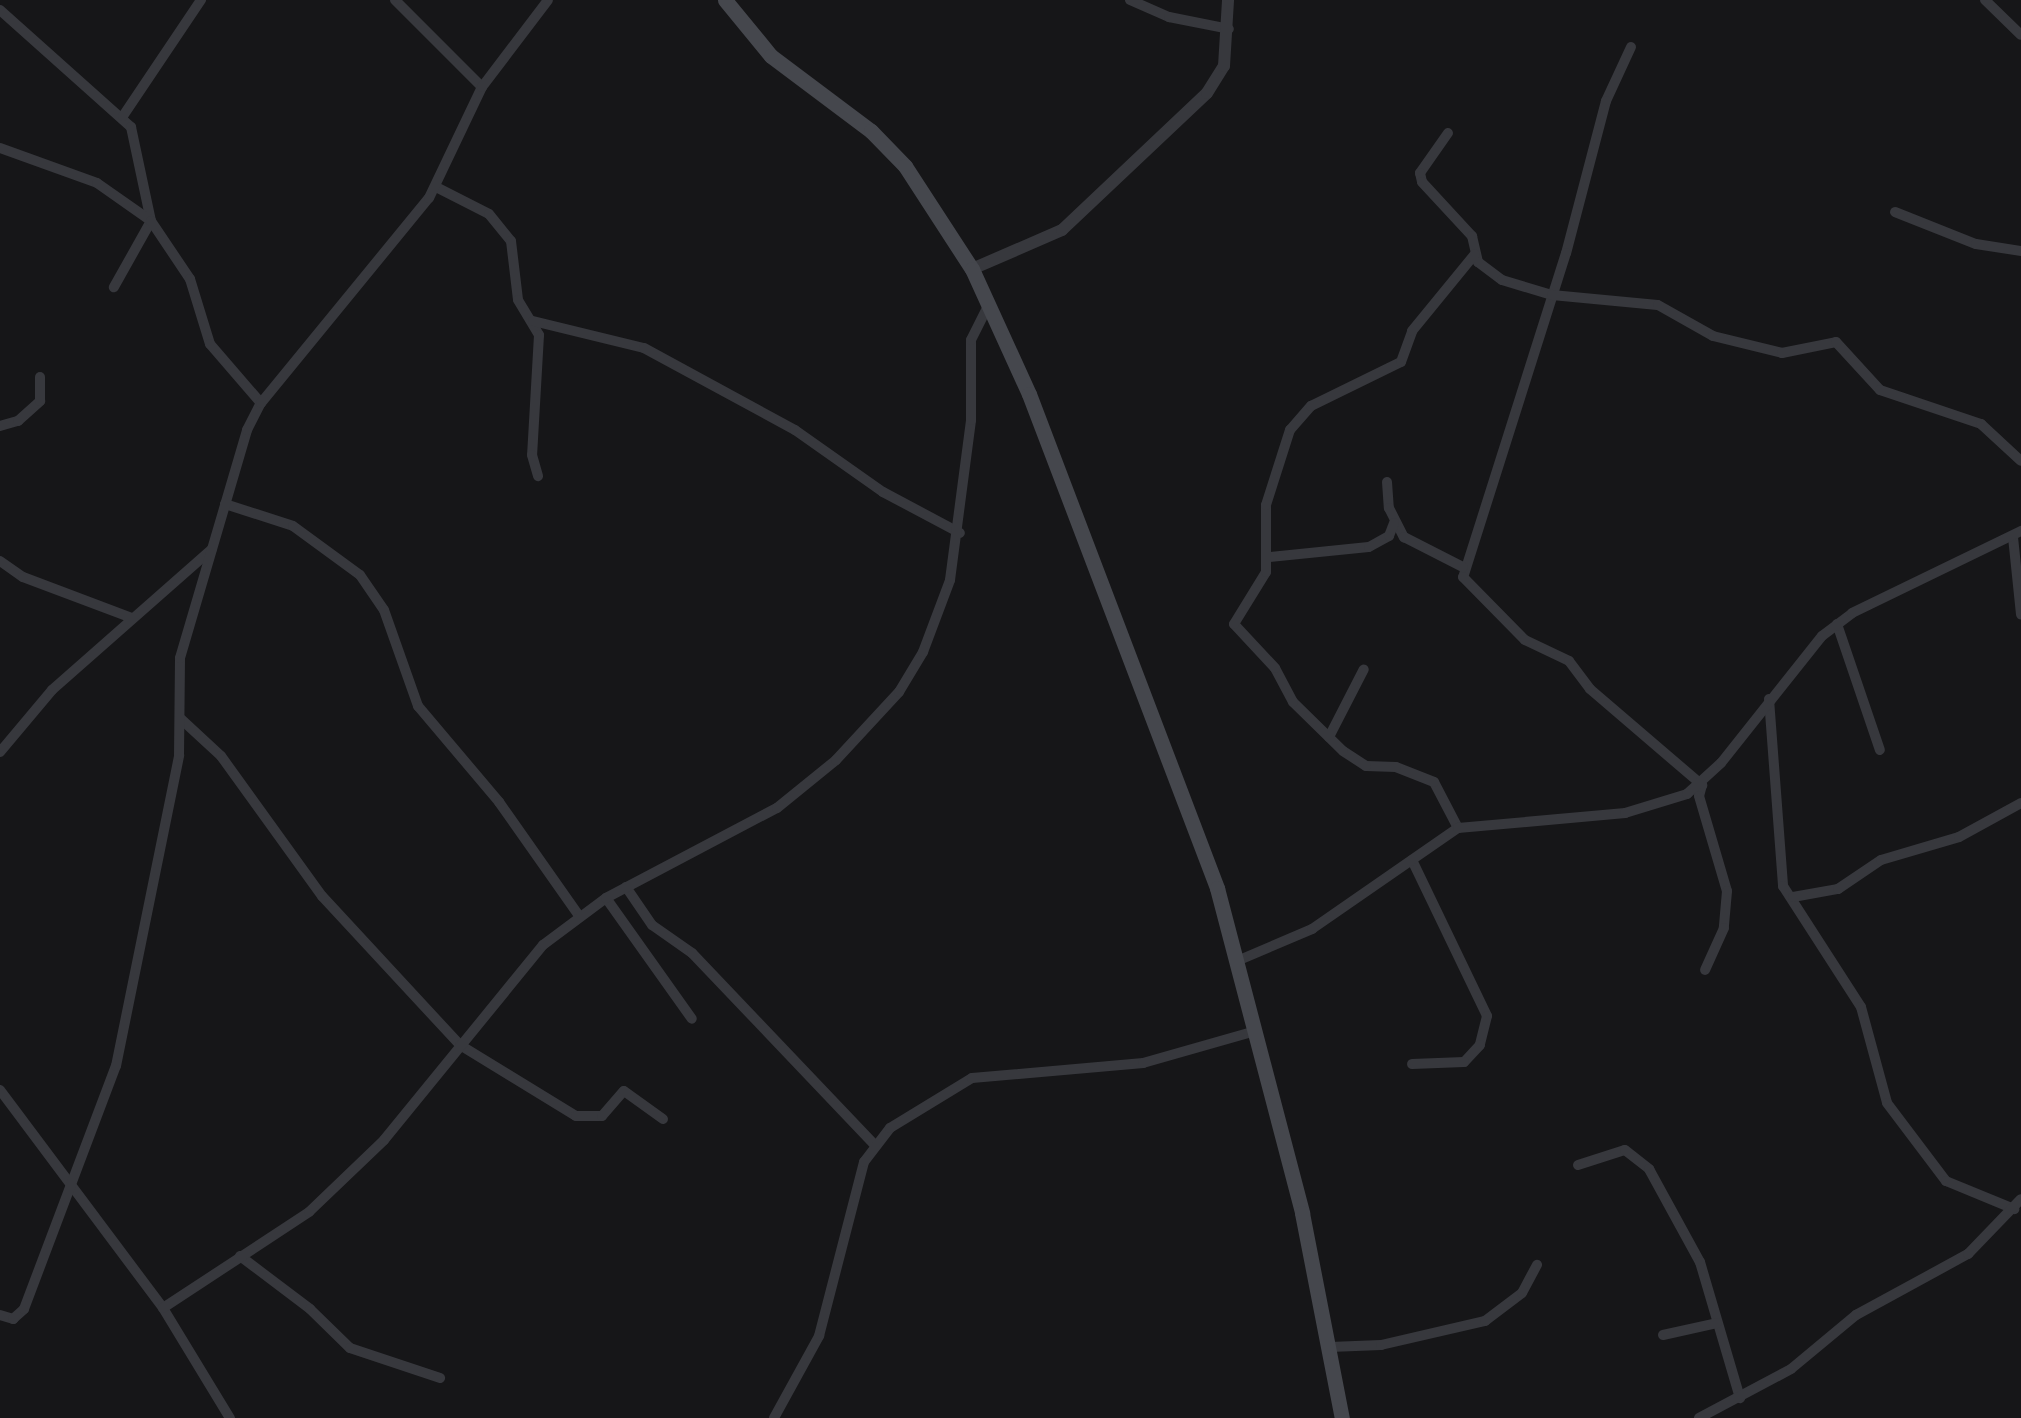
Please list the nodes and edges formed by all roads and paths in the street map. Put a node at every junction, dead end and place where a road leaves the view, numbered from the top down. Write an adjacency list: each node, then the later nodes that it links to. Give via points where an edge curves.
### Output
1 (201, 0): 13 (street)
2 (396, 0): 12 (street)
3 (548, 0): 12 (street)
4 (725, 0): 21 (main road, via 771,56 871,131 905,166)
5 (1130, 0): 9 (street, via 1169,17)
6 (1228, 0): 9 (street)
7 (1985, 0): 10 (street)
8 (2, 16): 13 (street)
9 (1228, 29): 21 (street, via 1218,79 1104,194 1062,230)
10 (2021, 35)
11 (1631, 47): 23 (street, via 1606,101)
12 (482, 88): 16 (street)
13 (122, 116): 18 (street, via 139,149)
14 (1448, 133): 20 (street, via 1420,173 1472,236)
15 (0, 148): 18 (street, via 97,184)
16 (436, 187): 25 (street, via 501,225 511,241 518,300); 27 (street)
17 (1895, 212): 19 (street, via 1976,244)
18 (151, 221): 22 (street); 27 (street, via 190,279 210,344)
19 (2021, 252)
20 (1475, 254): 23 (street, via 1502,280); 37 (street, via 1412,331 1401,362 1311,406 1290,430 1266,505)
21 (972, 268): 24 (main road)
22 (114, 287)
23 (1552, 296): 29 (street, via 1658,305 1712,336 1782,354 1836,342 1880,390 1981,424); 39 (street)
24 (989, 304): 34 (street, via 971,340); 57 (main road, via 1200,836)
25 (533, 321): 30 (street, via 541,350 533,416); 34 (street, via 644,348 795,430 883,492)
26 (40, 377): 28 (street, via 40,401 18,421)
27 (261, 403): 32 (street, via 235,459)
28 (0, 426)
29 (2021, 461)
30 (538, 476)
31 (1387, 482): 33 (street)
32 (225, 504): 36 (street); 56 (street, via 293,526 360,575 384,610 418,706 499,802)
33 (1394, 523): 37 (street, via 1389,536 1369,547); 39 (street, via 1421,548)
34 (960, 533): 53 (street, via 923,652 880,714 777,808)
35 (2017, 534): 40 (street); 42 (street)
36 (213, 548): 41 (street); 45 (street, via 180,658)
37 (1268, 556): 46 (street, via 1236,632 1275,668 1292,702)
38 (0, 561): 41 (street, via 23,577)
39 (1463, 566): 49 (street, via 1468,587 1526,640 1569,661 1590,689)
40 (2021, 614)
41 (132, 618): 48 (street, via 52,690)
42 (1836, 624): 44 (street); 47 (street)
43 (1364, 669): 46 (street)
44 (1768, 698): 49 (street); 54 (street, via 1783,886)
45 (181, 720): 61 (street, via 221,756 322,896); 67 (street, via 166,835 116,1066)
46 (1328, 737): 51 (street, via 1366,766 1396,767 1434,782)
47 (1880, 750)
48 (0, 752)
49 (1702, 785): 51 (street, via 1625,813); 58 (street, via 1699,796 1727,891 1724,928)
50 (2021, 804): 54 (street, via 1958,837 1881,860 1838,889)
51 (1458, 828): 52 (street)
52 (1412, 860): 57 (street, via 1312,928); 62 (street, via 1487,1016 1480,1045 1464,1062)
53 (626, 888): 55 (street); 65 (street, via 652,925 692,954)
54 (1794, 897): 68 (street, via 1861,1007 1882,1088 1902,1126 1946,1181)
55 (606, 898): 56 (street); 59 (street)
56 (578, 916): 61 (street, via 543,945)
57 (1237, 961): 60 (main road)
58 (1704, 970)
59 (692, 1019)
60 (1255, 1031): 65 (street, via 1143,1063 972,1078 924,1104); 75 (main road)
61 (460, 1045): 64 (street, via 576,1116 602,1116 624,1090); 69 (street, via 384,1140 309,1212)
62 (1412, 1064)
63 (0, 1090): 67 (street)
64 (663, 1119)
65 (874, 1144): 79 (street, via 819,1336)
66 (1578, 1165): 73 (street, via 1624,1150 1649,1169 1700,1262)
67 (71, 1184): 71 (street); 72 (street, via 24,1309 13,1319)
68 (2018, 1204): 77 (street, via 1968,1254 1856,1315 1802,1361)
69 (240, 1256): 71 (street); 76 (street, via 310,1308 350,1348)
70 (1538, 1265): 75 (street, via 1522,1294 1486,1322 1381,1345)
71 (163, 1308): 78 (street)
72 (0, 1315)
73 (1717, 1322): 74 (street); 77 (street)
74 (1663, 1336)
75 (1330, 1346): 80 (main road)
76 (440, 1378)
77 (1740, 1398): 81 (street)
78 (230, 1418)
79 (774, 1418)
80 (1342, 1418)
81 (1699, 1418)

